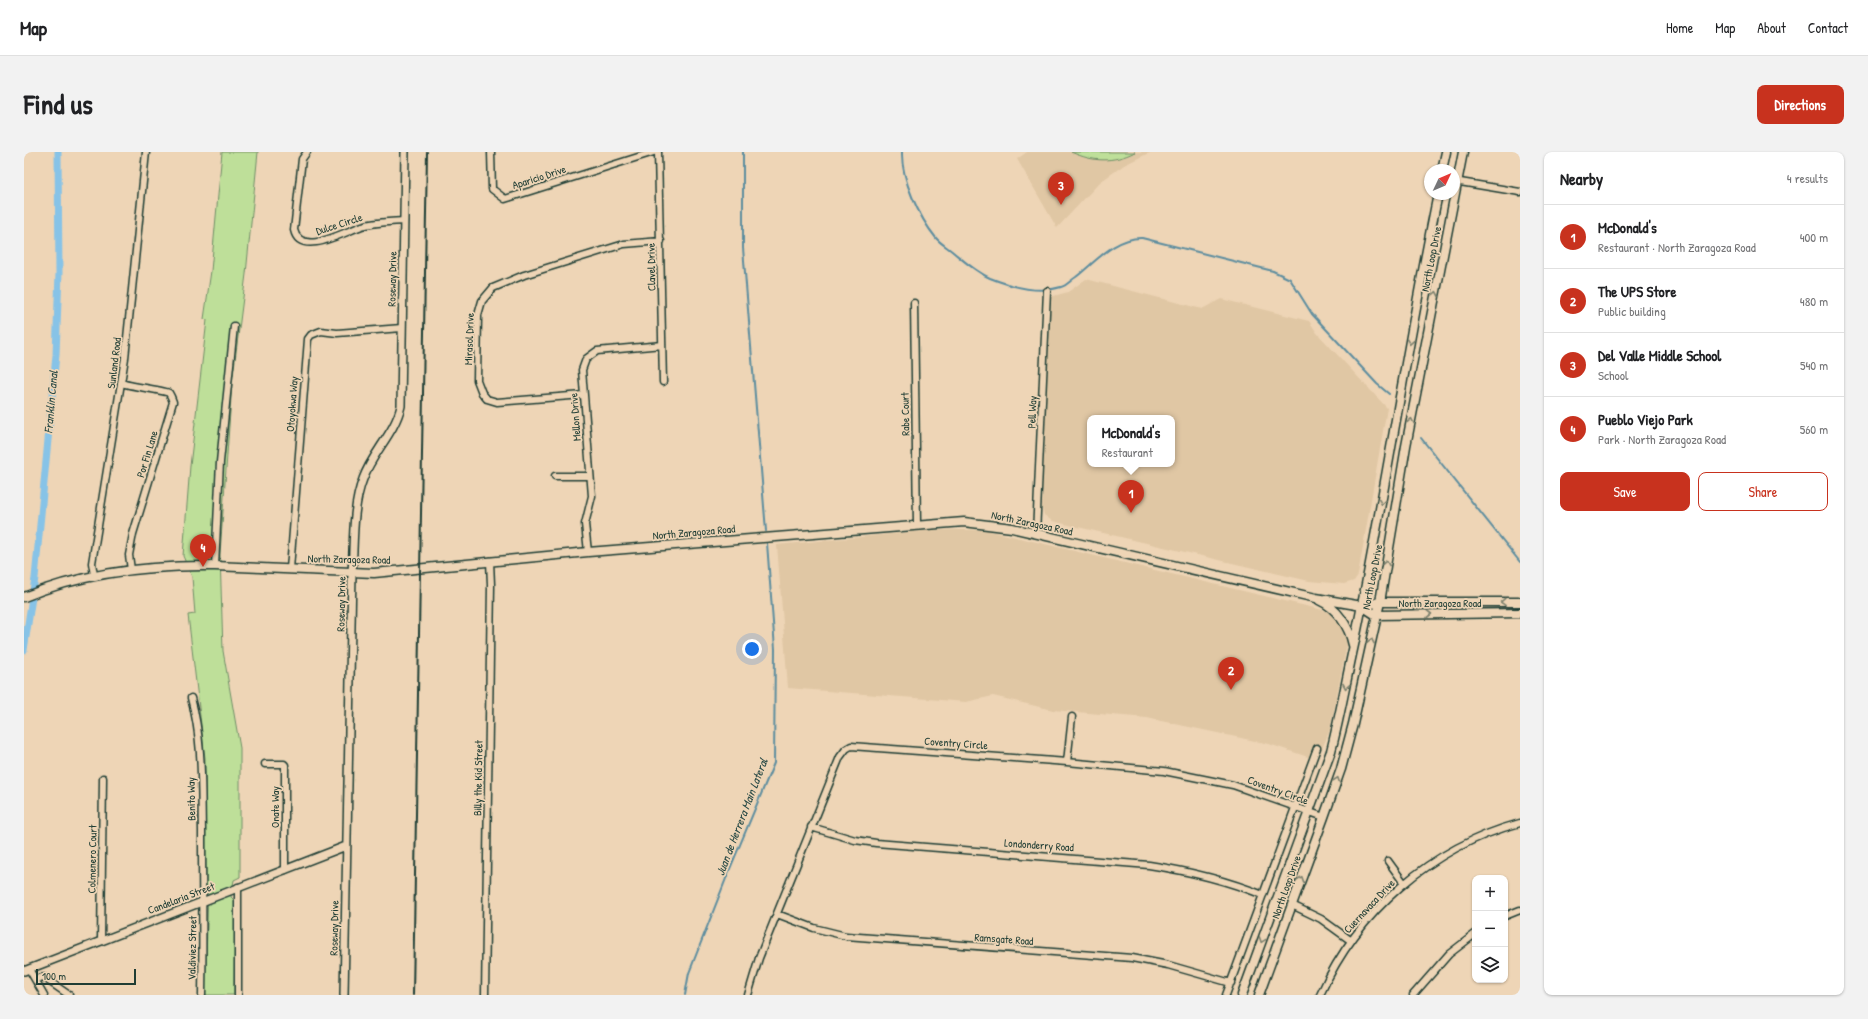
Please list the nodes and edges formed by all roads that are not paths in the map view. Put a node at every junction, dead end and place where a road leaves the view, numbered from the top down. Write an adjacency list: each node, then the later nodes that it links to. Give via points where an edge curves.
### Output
1 (146, 152): 23 (street, Sunland Road)
2 (307, 152): 15 (street, Dulce Circle, via 302,159 294,230 299,239 308,243 318,242 373,224)
3 (405, 152): 15 (street, Roseway Drive)
4 (491, 152): 5 (street, Aparicio Drive, via 492,189 504,198)
5 (654, 152)
6 (658, 152): 16 (street, Clavel Drive)
7 (1446, 152): 9 (main road)
8 (1463, 152): 10 (main road, North Loop Drive)
9 (1443, 164)
10 (1460, 164)
11 (1460, 182): 12 (street)
12 (1520, 192)
13 (1437, 200): 25 (main road, North Loop Drive, one-way to 25)
14 (1452, 200): 26 (main road, North Loop Drive, one-way to 14)
15 (404, 221): 20 (street, Roseway Drive)
16 (661, 241): 21 (street, Clavel Drive); 24 (street, Mirasol Drive, via 624,244 524,275 496,286 482,301 478,315 477,380 487,399 497,402)
17 (1047, 291): 30 (street, Pell Way)
18 (914, 303): 29 (street, Rabe Court)
19 (234, 326): 33 (street, via 220,462)
20 (402, 328): 34 (street, Otoyokwa Way, via 337,333 321,331 308,339); 36 (street, Roseway Drive, via 401,406 392,430 371,462 360,488)
21 (662, 345): 22 (street, Clavel Drive); 24 (street, Mellon Drive, via 601,350 590,355 583,364)
22 (663, 382)
23 (121, 383): 35 (street, Por Fin Lane, via 132,387 164,390 170,394 173,402 133,534 129,555); 37 (street, Sunland Road, via 92,563)
24 (583, 395): 28 (street, Mellon Drive)
25 (1392, 443): 26 (main road); 42 (main road, North Loop Drive, one-way to 42)
26 (1406, 446): 40 (main road, North Loop Drive, one-way to 26)
27 (555, 476): 28 (street)
28 (590, 476): 31 (street, Mellon Drive, via 592,496 585,530)
29 (917, 525): 30 (main road, North Zaragoza Road, via 977,523); 31 (main road, North Zaragoza Road)
30 (1036, 534): 39 (main road, North Zaragoza Road)
31 (588, 552): 32 (main road, North Zaragoza Road)
32 (490, 561): 36 (main road, North Zaragoza Road); 79 (street, Billy the Kid Street)
33 (215, 566): 34 (main road, North Zaragoza Road); 35 (main road, North Zaragoza Road, via 190,565)
34 (290, 569): 36 (main road, North Zaragoza Road)
35 (131, 570): 37 (main road, North Zaragoza Road)
36 (352, 573): 57 (street, Roseway Drive)
37 (94, 575): 38 (main road, North Zaragoza Road)
38 (25, 596)
39 (1316, 598): 42 (main road, North Zaragoza Road); 45 (main road, via 1344,621)
40 (1380, 602): 41 (main road, North Zaragoza Road, one-way to 40); 42 (main road, North Zaragoza Road); 44 (main road, North Loop Drive)
41 (1520, 602)
42 (1362, 606): 44 (main road, North Zaragoza Road); 45 (main road, North Loop Drive)
43 (1520, 614): 44 (main road, North Zaragoza Road, one-way to 43)
44 (1376, 615): 54 (main road, North Loop Drive, one-way to 44, via 1353,724)
45 (1354, 647): 53 (main road, North Loop Drive, one-way to 53, via 1331,751)
46 (191, 698): 63 (street, Benito Way, via 197,720 201,761)
47 (1072, 717): 49 (street)
48 (1317, 748): 52 (street)
49 (1067, 762): 52 (street, Coventry Circle, via 1144,768 1194,776 1240,787); 56 (street, Coventry Circle, via 851,746 840,757)
50 (265, 764): 59 (street, Onate Way, via 285,765)
51 (103, 778): 69 (street, Colmenero Court)
52 (1295, 806): 53 (street, Coventry Circle); 62 (street)
53 (1309, 812): 54 (street, Coventry Circle); 82 (main road, North Loop Drive, one-way to 82)
54 (1324, 817): 64 (main road, North Loop Drive, one-way to 54)
55 (1520, 823): 60 (street, Cuernavaca Drive, via 1472,840 1441,856)
56 (811, 827): 62 (street, Londonderry Road, via 855,840 876,843 1149,864 1208,876); 66 (street, Coventry Circle)
57 (346, 846): 59 (street, Candelaria Street); 78 (street, Roseway Drive)
58 (1388, 861): 60 (street)
59 (285, 870): 61 (street, Candelaria Street)
60 (1404, 883): 70 (street, Cuernavaca Drive, via 1383,902)
61 (238, 887): 63 (street, Candelaria Street); 77 (street)
62 (1263, 895): 73 (street)
63 (202, 901): 69 (street, Candelaria Street); 76 (street, Valdiviez Street)
64 (1292, 905): 70 (street, via 1321,919); 83 (main road, North Loop Drive)
65 (1520, 910): 67 (street)
66 (777, 914): 73 (street, Ramsgate Road, via 814,928 846,936 1132,958 1168,964); 80 (street, Coventry Circle, via 759,958)
67 (1508, 915)
68 (1472, 936): 85 (street, via 1449,954)
69 (101, 940): 71 (street, Candelaria Street)
70 (1350, 940): 84 (street, Cuernavaca Drive)
71 (27, 970): 72 (street)
72 (35, 979): 74 (street); 75 (street, via 43,977)
73 (1231, 983): 81 (street)
74 (44, 995)
75 (69, 995)
76 (202, 995)
77 (238, 995)
78 (344, 995)
79 (485, 995)
80 (748, 995)
81 (1226, 995)
82 (1242, 995)
83 (1259, 995)
84 (1320, 995)
85 (1413, 995)

